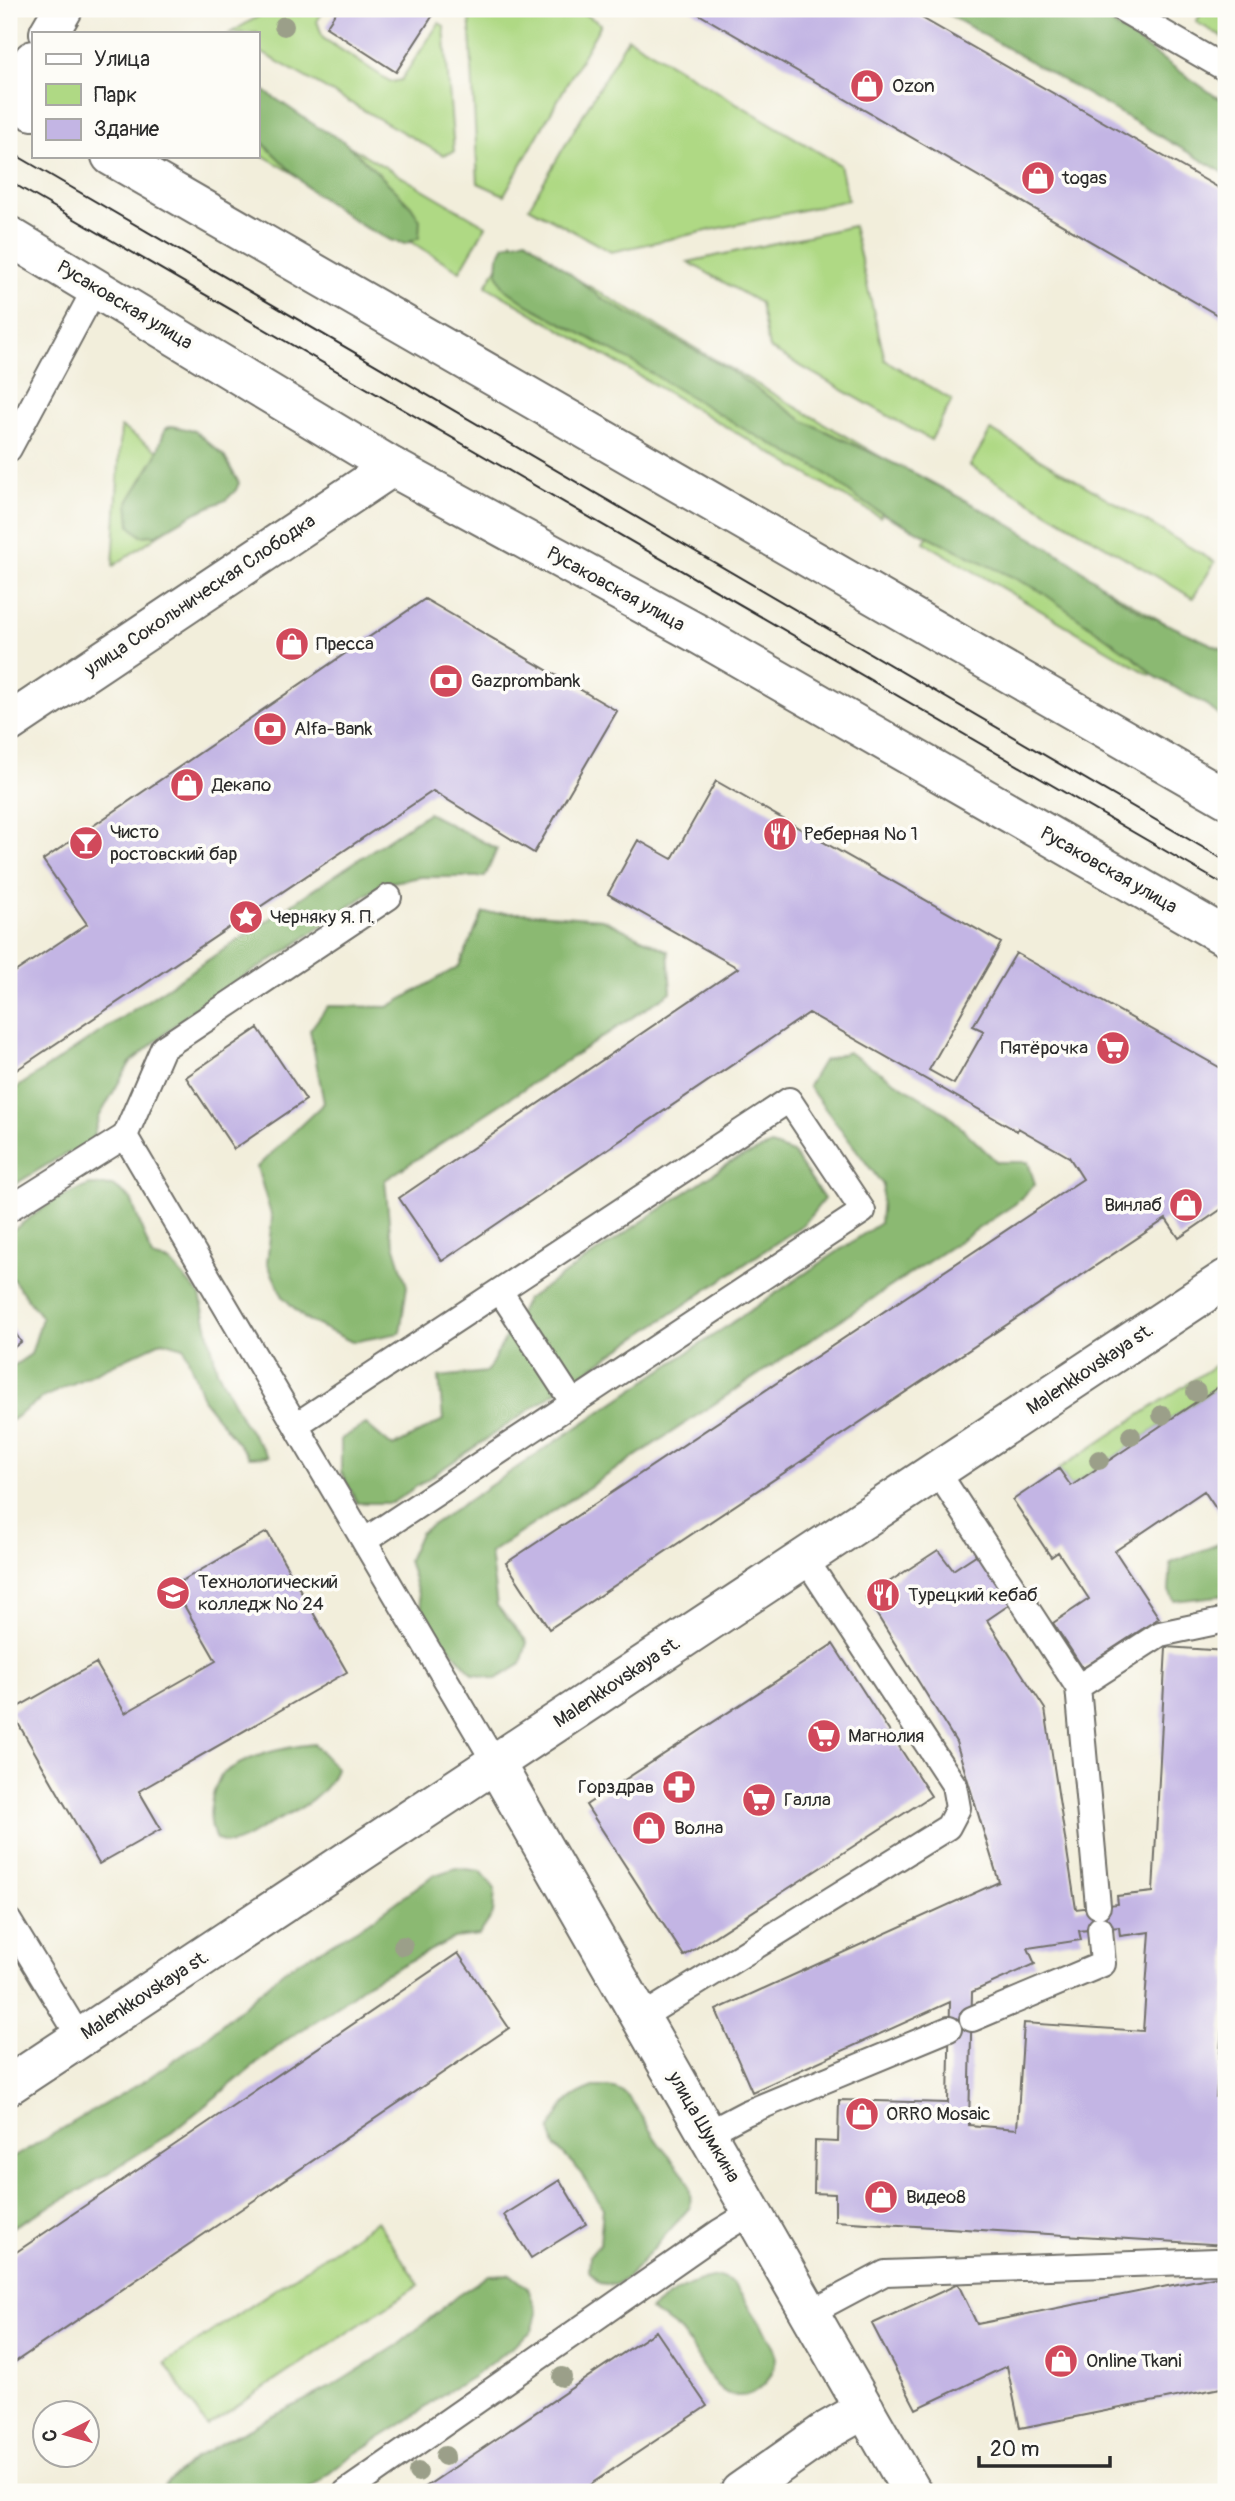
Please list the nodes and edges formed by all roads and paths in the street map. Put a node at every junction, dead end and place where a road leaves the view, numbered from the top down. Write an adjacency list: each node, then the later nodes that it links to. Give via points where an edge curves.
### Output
1 (63, 9): 3 (street)
2 (1122, 9): 5 (lane)
3 (50, 32)
4 (32, 62): 6 (street)
5 (1226, 69)
6 (15, 102)
7 (114, 158): 13 (street)
8 (9, 236): 9 (street, Русаковская улица)
9 (96, 287): 10 (lane); 11 (street, Русаковская улица)
10 (9, 449)
11 (392, 467): 12 (street, улица Сокольническая Слободка); 15 (street, Русаковская улица, via 700,635)
12 (9, 723)
13 (1226, 798)
14 (389, 897): 16 (lane, via 163,1048)
15 (1226, 937)
16 (125, 1136): 17 (lane); 21 (lane)
17 (9, 1209)
18 (1226, 1279): 22 (street, Malenkkovskaya st.)
19 (499, 1291): 20 (lane); 20 (lane, via 789,1100 863,1211); 21 (lane)
20 (573, 1403): 23 (lane)
21 (296, 1425): 23 (lane)
22 (937, 1471): 24 (street, Malenkkovskaya st.); 26 (lane)
23 (364, 1541): 27 (lane)
24 (805, 1558): 27 (street, Malenkkovskaya st.); 29 (lane, via 954,1785 958,1808 948,1827)
25 (1226, 1620): 26 (lane, via 1160,1634)
26 (1078, 1687): 32 (lane, via 1103,1964)
27 (495, 1763): 29 (street, улица Шумкина); 30 (street, Malenkkovskaya st.)
28 (9, 1921): 30 (lane)
29 (642, 2017): 32 (street, улица Шумкина)
30 (80, 2038): 31 (street, Malenkkovskaya st.)
31 (9, 2085)
32 (708, 2133): 33 (street, улица Шумкина)
33 (752, 2211): 35 (street, улица Шумкина); 37 (lane)
34 (1226, 2262): 35 (lane, via 885,2273)
35 (810, 2313): 36 (street, улица Шумкина)
36 (865, 2409): 38 (street); 39 (street, улица Шумкина)
37 (346, 2492)
38 (740, 2492)
39 (912, 2492)

